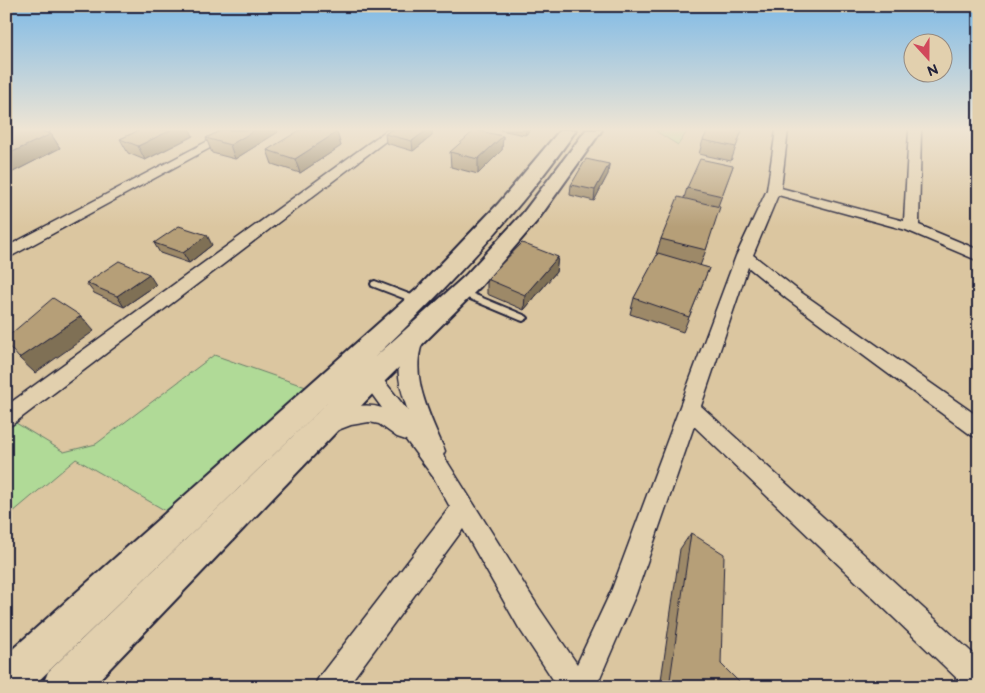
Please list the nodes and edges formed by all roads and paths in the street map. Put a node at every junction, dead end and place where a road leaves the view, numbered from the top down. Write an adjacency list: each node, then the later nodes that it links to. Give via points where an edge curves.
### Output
1 (177, 162): 9 (street)
2 (350, 162): 19 (street)
3 (542, 162): 14 (street, via 505,208)
4 (570, 162): 13 (street, via 530,217)
5 (778, 162): 7 (street)
6 (914, 162): 8 (street)
7 (774, 190): 8 (street); 10 (street)
8 (911, 227): 11 (street)
9 (6, 254)
10 (744, 256): 18 (street); 21 (street)
11 (979, 256)
12 (374, 284): 14 (lane)
13 (461, 292): 15 (lane); 16 (street)
14 (419, 301): 17 (street)
15 (523, 318)
16 (420, 331): 17 (street); 22 (street, via 410,347 408,377)
17 (363, 368): 20 (street); 22 (street); 25 (street)
18 (689, 408): 24 (street); 29 (street, via 623,594)
19 (6, 418)
20 (324, 426): 22 (street, via 343,417 375,413 392,420 412,437); 26 (street)
21 (979, 429)
22 (442, 471): 23 (street)
23 (463, 509): 27 (street); 28 (street)
24 (979, 679)
25 (6, 683)
26 (63, 687)
27 (329, 687)
28 (575, 687)
29 (582, 687)

